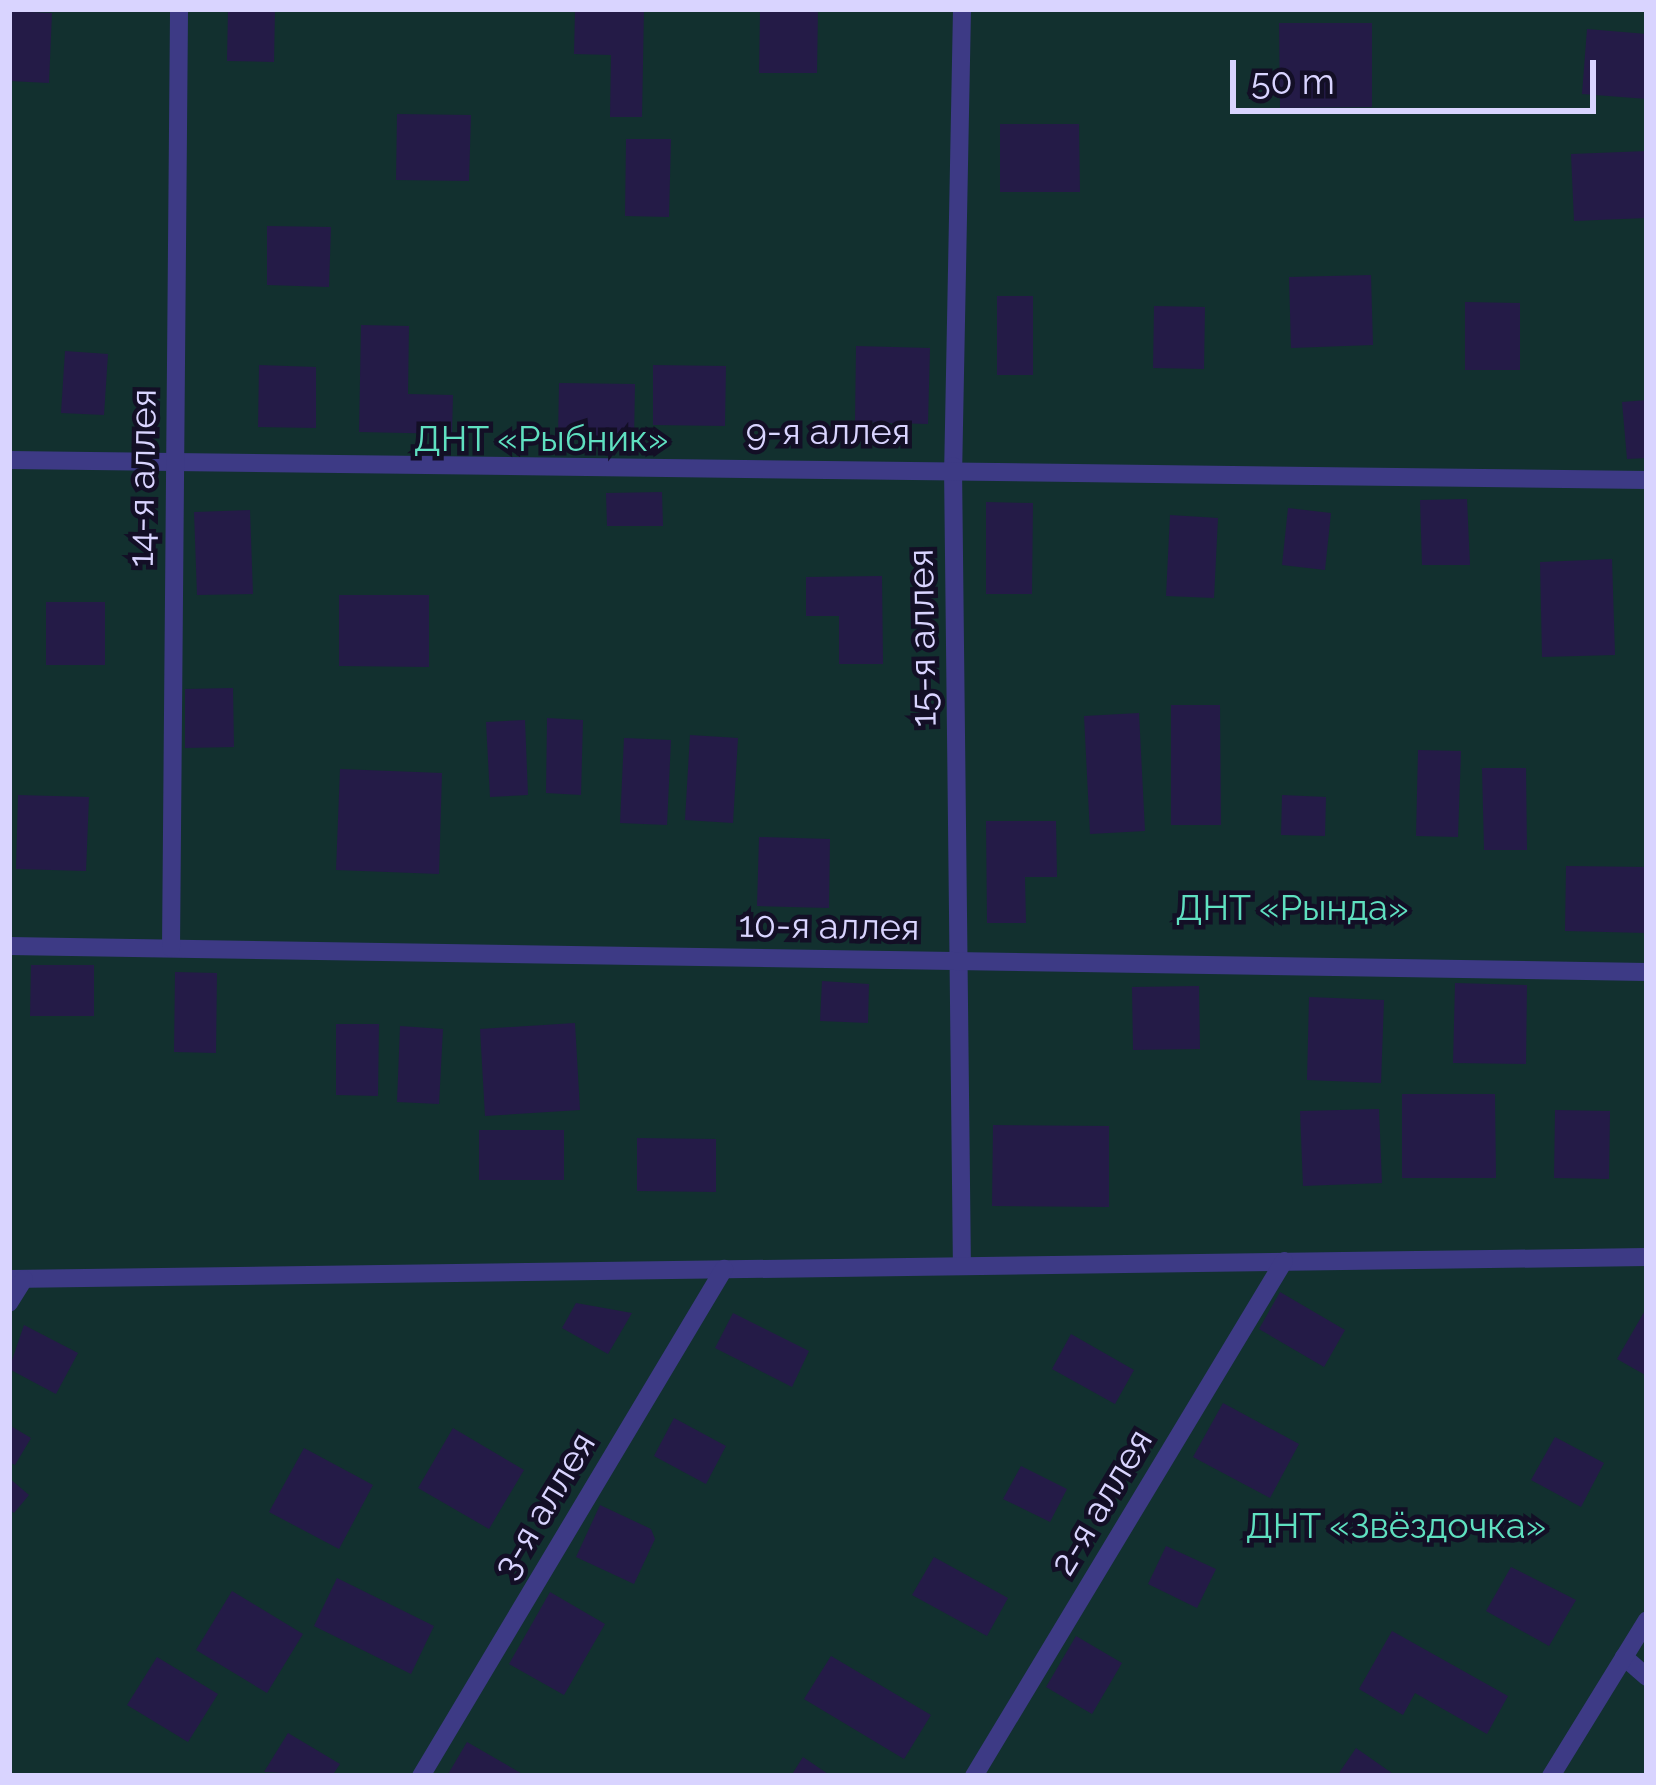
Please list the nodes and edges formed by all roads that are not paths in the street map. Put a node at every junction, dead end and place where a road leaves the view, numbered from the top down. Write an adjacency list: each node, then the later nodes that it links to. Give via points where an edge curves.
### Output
1 (179, 9): 4 (lane, 14-я аллея)
2 (962, 9): 5 (lane, 15-я аллея)
3 (9, 460): 4 (lane, 9-я аллея)
4 (175, 463): 5 (lane, 9-я аллея); 8 (lane, 14-я аллея)
5 (953, 466): 6 (lane, 9-я аллея); 9 (lane, 15-я аллея)
6 (1647, 480)
7 (9, 946): 8 (lane, 10-я аллея)
8 (171, 948): 9 (lane, 10-я аллея)
9 (958, 961): 10 (lane, 10-я аллея); 13 (lane, 15-я аллея)
10 (1647, 973)
11 (1647, 1257): 12 (lane)
12 (1284, 1261): 13 (lane); 21 (lane, 2-я аллея)
13 (962, 1265): 14 (lane)
14 (724, 1269): 15 (lane); 20 (lane, 3-я аллея)
15 (17, 1279): 16 (lane)
16 (9, 1303)
17 (1647, 1620): 18 (lane)
18 (1624, 1657): 19 (lane); 22 (lane)
19 (1647, 1677)
20 (421, 1776)
21 (974, 1776)
22 (1551, 1776)

